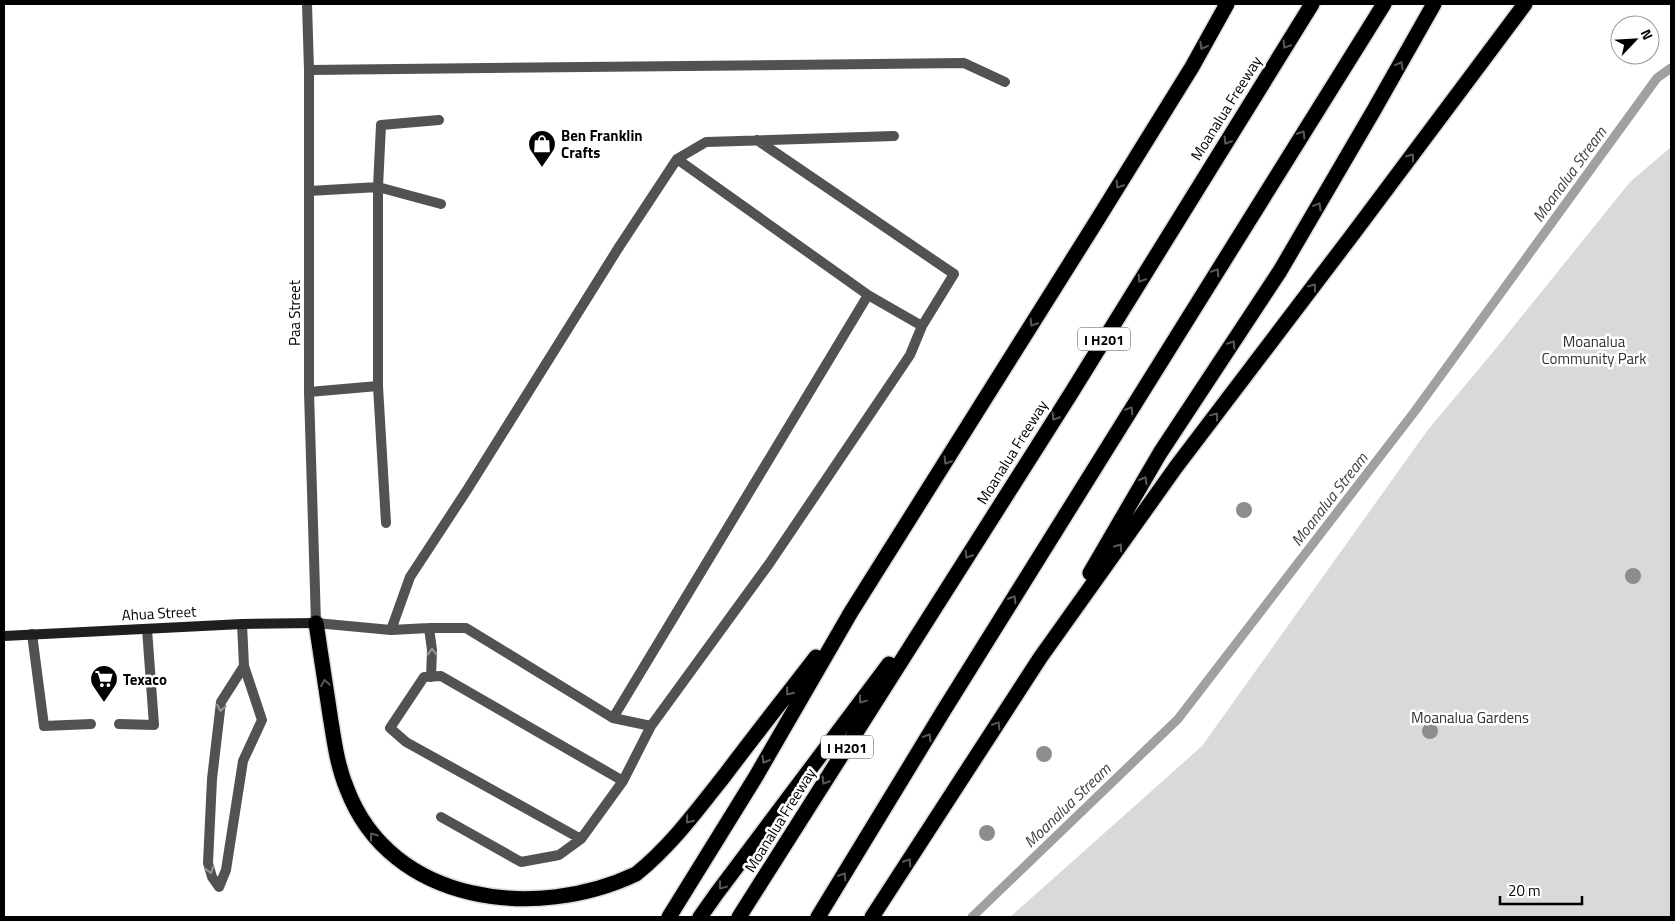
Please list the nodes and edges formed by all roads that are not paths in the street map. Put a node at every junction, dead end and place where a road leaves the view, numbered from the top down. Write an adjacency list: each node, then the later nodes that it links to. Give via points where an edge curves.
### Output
1 (307, 4): 7 (street, Paa Street)
2 (1227, 4): 22 (highway, one-way to 22, via 1192,67)
3 (1312, 4): 21 (highway, Moanalua Freeway / I H201, one-way to 21)
4 (1384, 4): 45 (highway, one-way to 4)
5 (1434, 4): 30 (highway, one-way to 5, via 1160,453 1280,271)
6 (1525, 4): 30 (highway, one-way to 6, via 1176,467)
7 (309, 70): 8 (street, via 964,63); 14 (street, Paa Street)
8 (1004, 82)
9 (439, 120): 13 (street, via 381,125)
10 (894, 136): 11 (street)
11 (757, 140): 12 (street, via 706,142); 17 (street, via 954,274)
12 (677, 159): 16 (street); 27 (street, via 410,577)
13 (378, 187): 14 (street); 15 (street); 18 (street)
14 (309, 191): 19 (street, Paa Street)
15 (440, 204)
16 (868, 295): 17 (street); 33 (street)
17 (922, 326): 36 (street, via 910,355 785,540)
18 (378, 386): 19 (street); 20 (street)
19 (309, 392): 23 (street, Paa Street)
20 (386, 523)
21 (954, 577): 43 (highway, one-way to 43); 44 (highway, Moanalua Freeway / I H201, one-way to 44)
22 (851, 612): 41 (highway, one-way to 41, via 702,804 656,856 636,875 608,892 580,905); 42 (highway, one-way to 42, via 755,778)
23 (316, 623): 24 (street, Ahua Street); 27 (street); 40 (highway, one-way to 23, via 441,893 416,878 375,840 360,816 338,764)
24 (242, 624): 26 (street, Ahua Street); 31 (street)
25 (430, 628): 27 (street); 32 (street, one-way to 25); 33 (street, via 466,628)
26 (147, 629): 28 (street, Ahua Street); 35 (street, via 154,725)
27 (391, 630)
28 (32, 634): 29 (street, Ahua Street); 34 (street, via 44,726)
29 (4, 636)
30 (1040, 658): 46 (highway, one-way to 30)
31 (244, 666): 31 (street, one-way to 31, via 221,702 212,779 208,863 219,887 226,870 244,761 262,720)
32 (431, 677): 37 (street, via 442,676); 39 (street, via 424,677 390,728 406,742)
33 (613, 718): 36 (street)
34 (91, 724)
35 (119, 724)
36 (651, 726): 37 (street)
37 (623, 781): 39 (street)
38 (441, 817): 39 (street, via 521,862 559,855)
39 (581, 839)
40 (486, 909)
41 (553, 911)
42 (669, 917)
43 (700, 917)
44 (739, 917)
45 (818, 917)
46 (872, 917)

